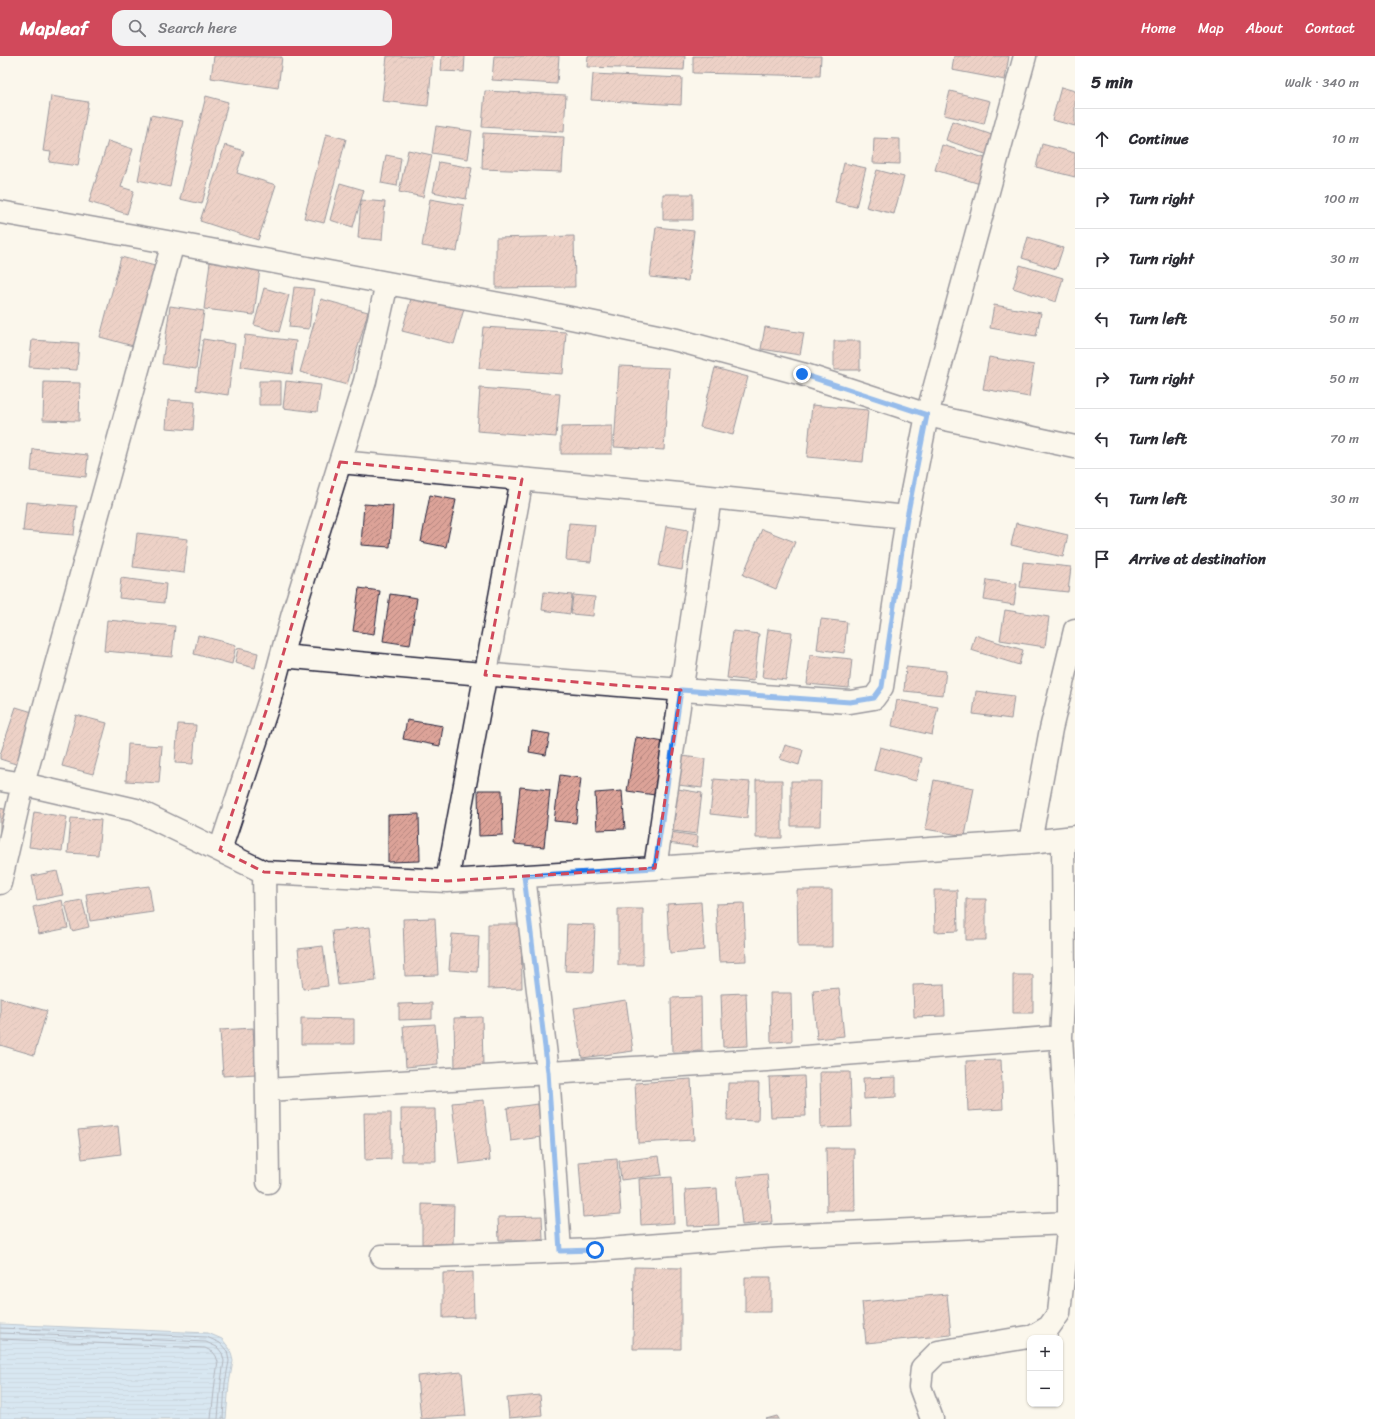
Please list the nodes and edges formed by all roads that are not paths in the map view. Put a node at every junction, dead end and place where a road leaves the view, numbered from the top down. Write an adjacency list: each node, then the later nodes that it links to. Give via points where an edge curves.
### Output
1 (1025, 56): 5 (street)
2 (0, 212): 3 (street)
3 (173, 243): 4 (street); 16 (street)
4 (387, 283): 5 (street, via 677,340 802,374); 7 (street, via 365,382)
5 (927, 415): 6 (street); 10 (street)
6 (1075, 447)
7 (340, 462): 8 (street); 12 (street)
8 (522, 479): 9 (street); 13 (street)
9 (710, 497): 10 (street); 14 (street)
10 (907, 517): 14 (street, via 882,687 874,698 850,702)
11 (1075, 630): 18 (street, via 1051,729)
12 (282, 656): 13 (street); 19 (street)
13 (485, 675): 14 (street); 23 (street)
14 (681, 690): 20 (street)
15 (0, 780): 16 (street)
16 (24, 784): 19 (street, via 136,810); 24 (street)
17 (1069, 838): 18 (street); 25 (street)
18 (1030, 842): 20 (street)
19 (220, 850): 21 (street)
20 (655, 868): 22 (street)
21 (264, 872): 23 (street); 27 (street)
22 (524, 876): 23 (street); 26 (street)
23 (447, 881)
24 (0, 883)
25 (1061, 1037): 26 (street, via 767,1060); 29 (street, via 1069,1171)
26 (548, 1072): 27 (street); 30 (street)
27 (267, 1090): 28 (street)
28 (268, 1182)
29 (1069, 1223): 30 (street, via 777,1236); 32 (street, via 1059,1313 1049,1327 1034,1336 938,1352 922,1368 920,1387)
30 (560, 1251): 31 (street)
31 (382, 1256)
32 (932, 1419)

